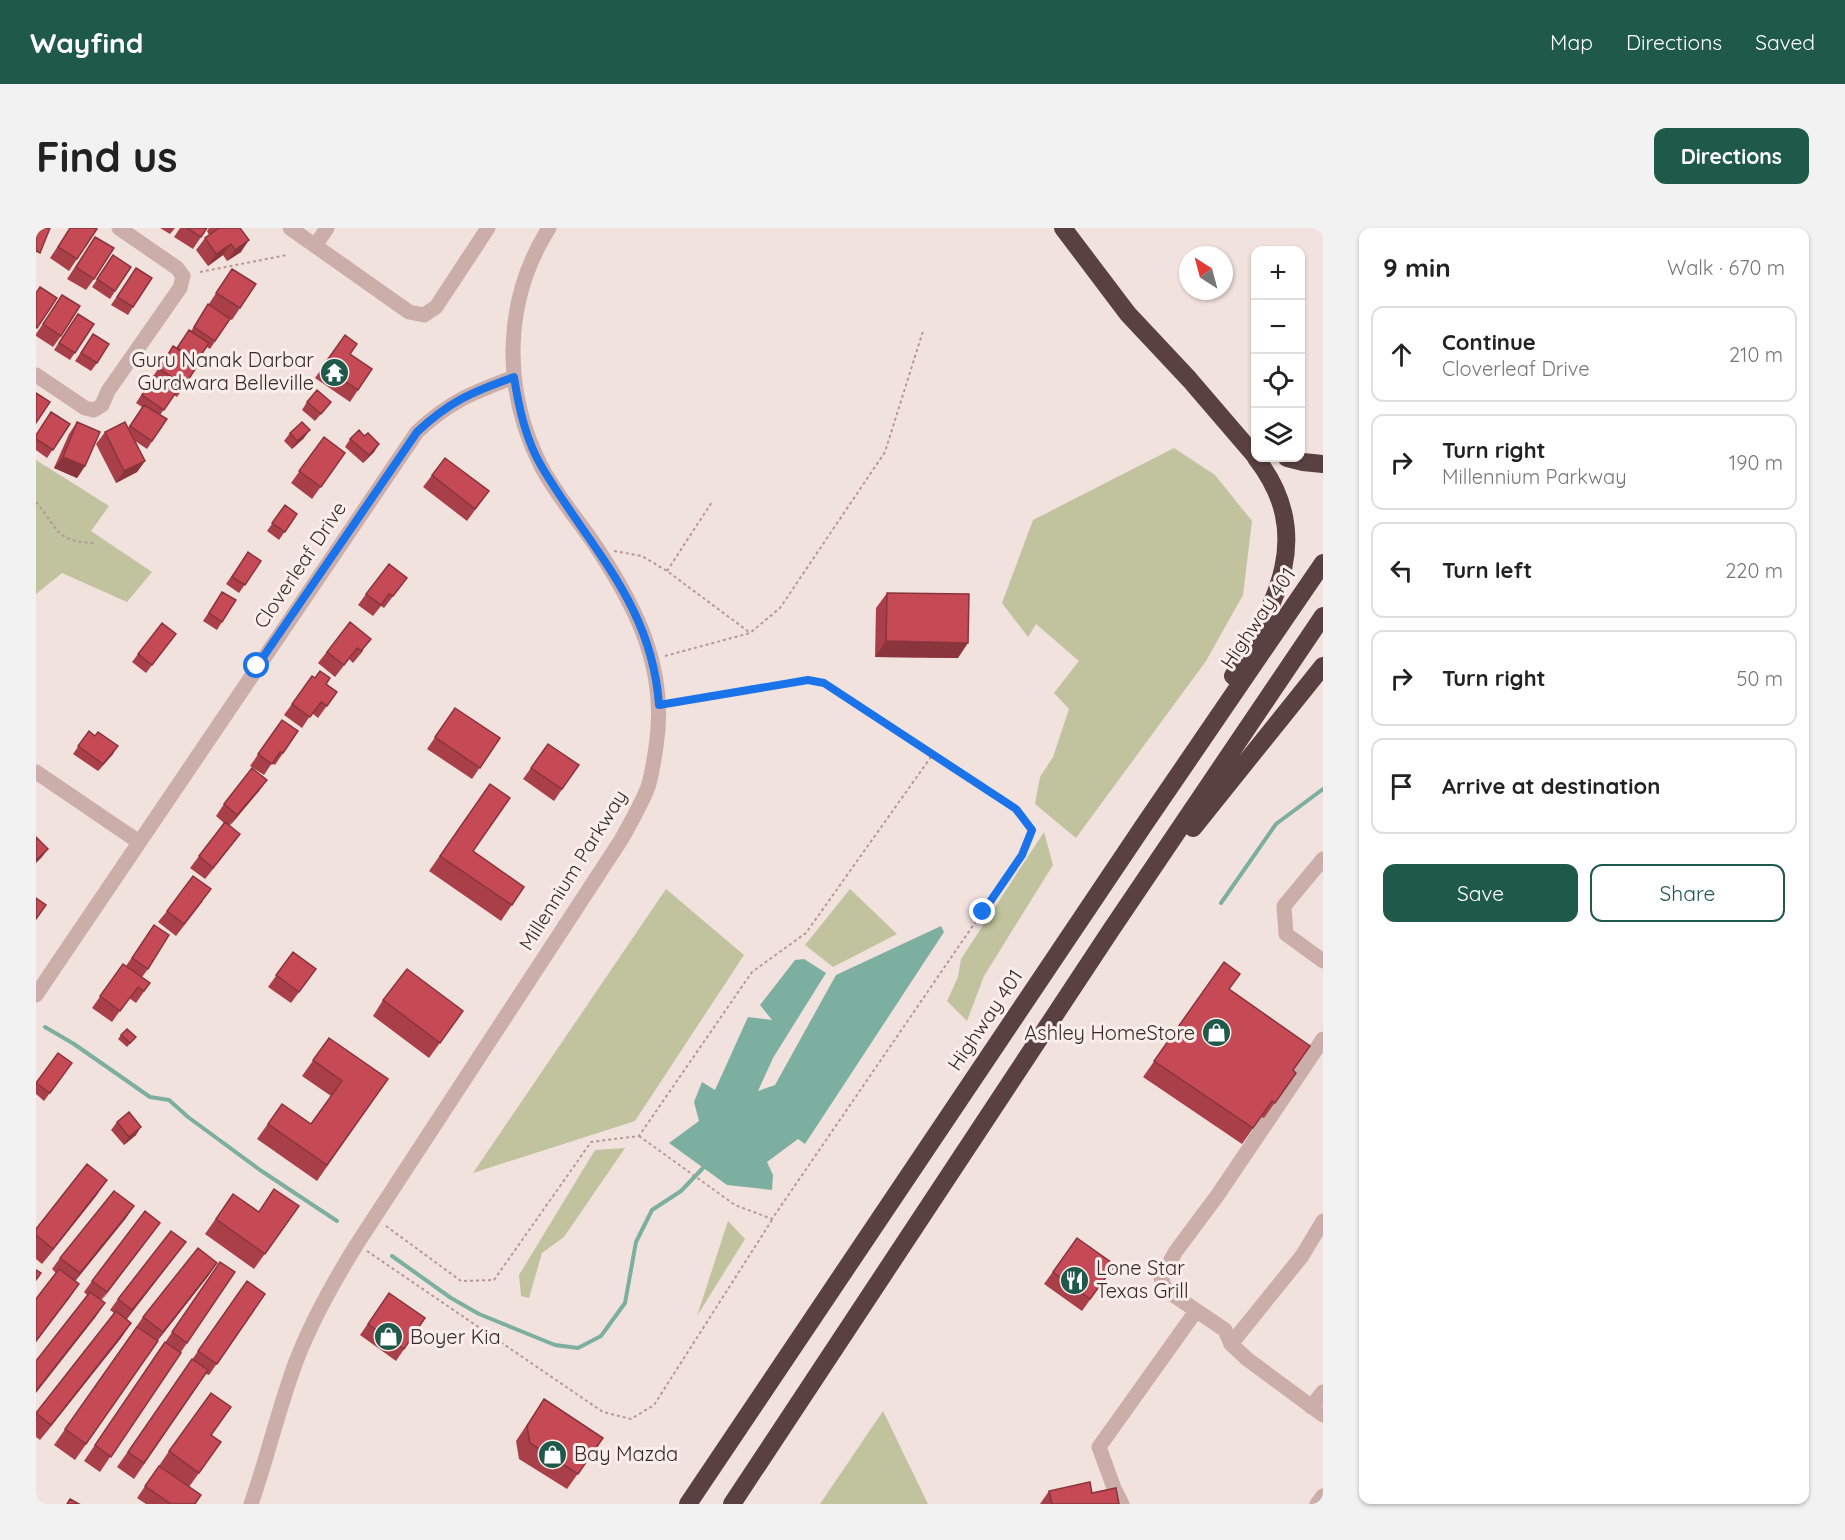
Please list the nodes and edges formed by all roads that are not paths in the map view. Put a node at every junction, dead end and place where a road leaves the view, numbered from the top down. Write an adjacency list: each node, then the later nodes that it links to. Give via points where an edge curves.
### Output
1 (118, 228): 8 (street, via 177,268 183,276 180,288 102,405 94,410)
2 (290, 228): 7 (street)
3 (327, 228): 7 (street)
4 (488, 228): 7 (street, via 436,307 424,315 409,312)
5 (548, 228): 9 (street, Millennium Parkway, via 520,290 513,334)
6 (1063, 228): 10 (highway, via 1128,314)
7 (315, 246)
8 (36, 375)
9 (514, 377): 21 (street, Cloverleaf Drive, via 451,403 417,432); 33 (street, Millennium Parkway, via 525,430 542,468 631,604 653,659 659,705 649,785 626,832 357,1244 321,1308 298,1357)
10 (1189, 379): 11 (highway); 12 (highway)
11 (1251, 434)
12 (1251, 451)
13 (1259, 462): 20 (highway, via 1274,485 1284,517 1288,540 1281,580 1257,634)
14 (1303, 462): 15 (highway)
15 (1323, 464)
16 (1323, 563): 20 (highway, Highway 401)
17 (1323, 616): 23 (highway)
18 (1323, 666): 23 (highway)
19 (36, 772): 21 (street)
20 (1144, 825): 34 (highway, Highway 401)
21 (139, 842): 25 (street, Cloverleaf Drive)
22 (1323, 859): 24 (street, via 1284,906 1286,934)
23 (1111, 930): 35 (highway)
24 (1323, 961)
25 (36, 995)
26 (1323, 1039): 28 (street, via 1161,1278 1166,1290)
27 (1322, 1223): 29 (street, via 1302,1256)
28 (1196, 1311): 29 (street, via 1224,1330); 36 (street, via 1099,1448)
29 (1231, 1344): 31 (street)
30 (1323, 1392): 31 (street)
31 (1317, 1411)
32 (1323, 1496): 37 (street)
33 (251, 1504)
34 (688, 1504)
35 (732, 1504)
36 (1122, 1504)
37 (1317, 1504)

